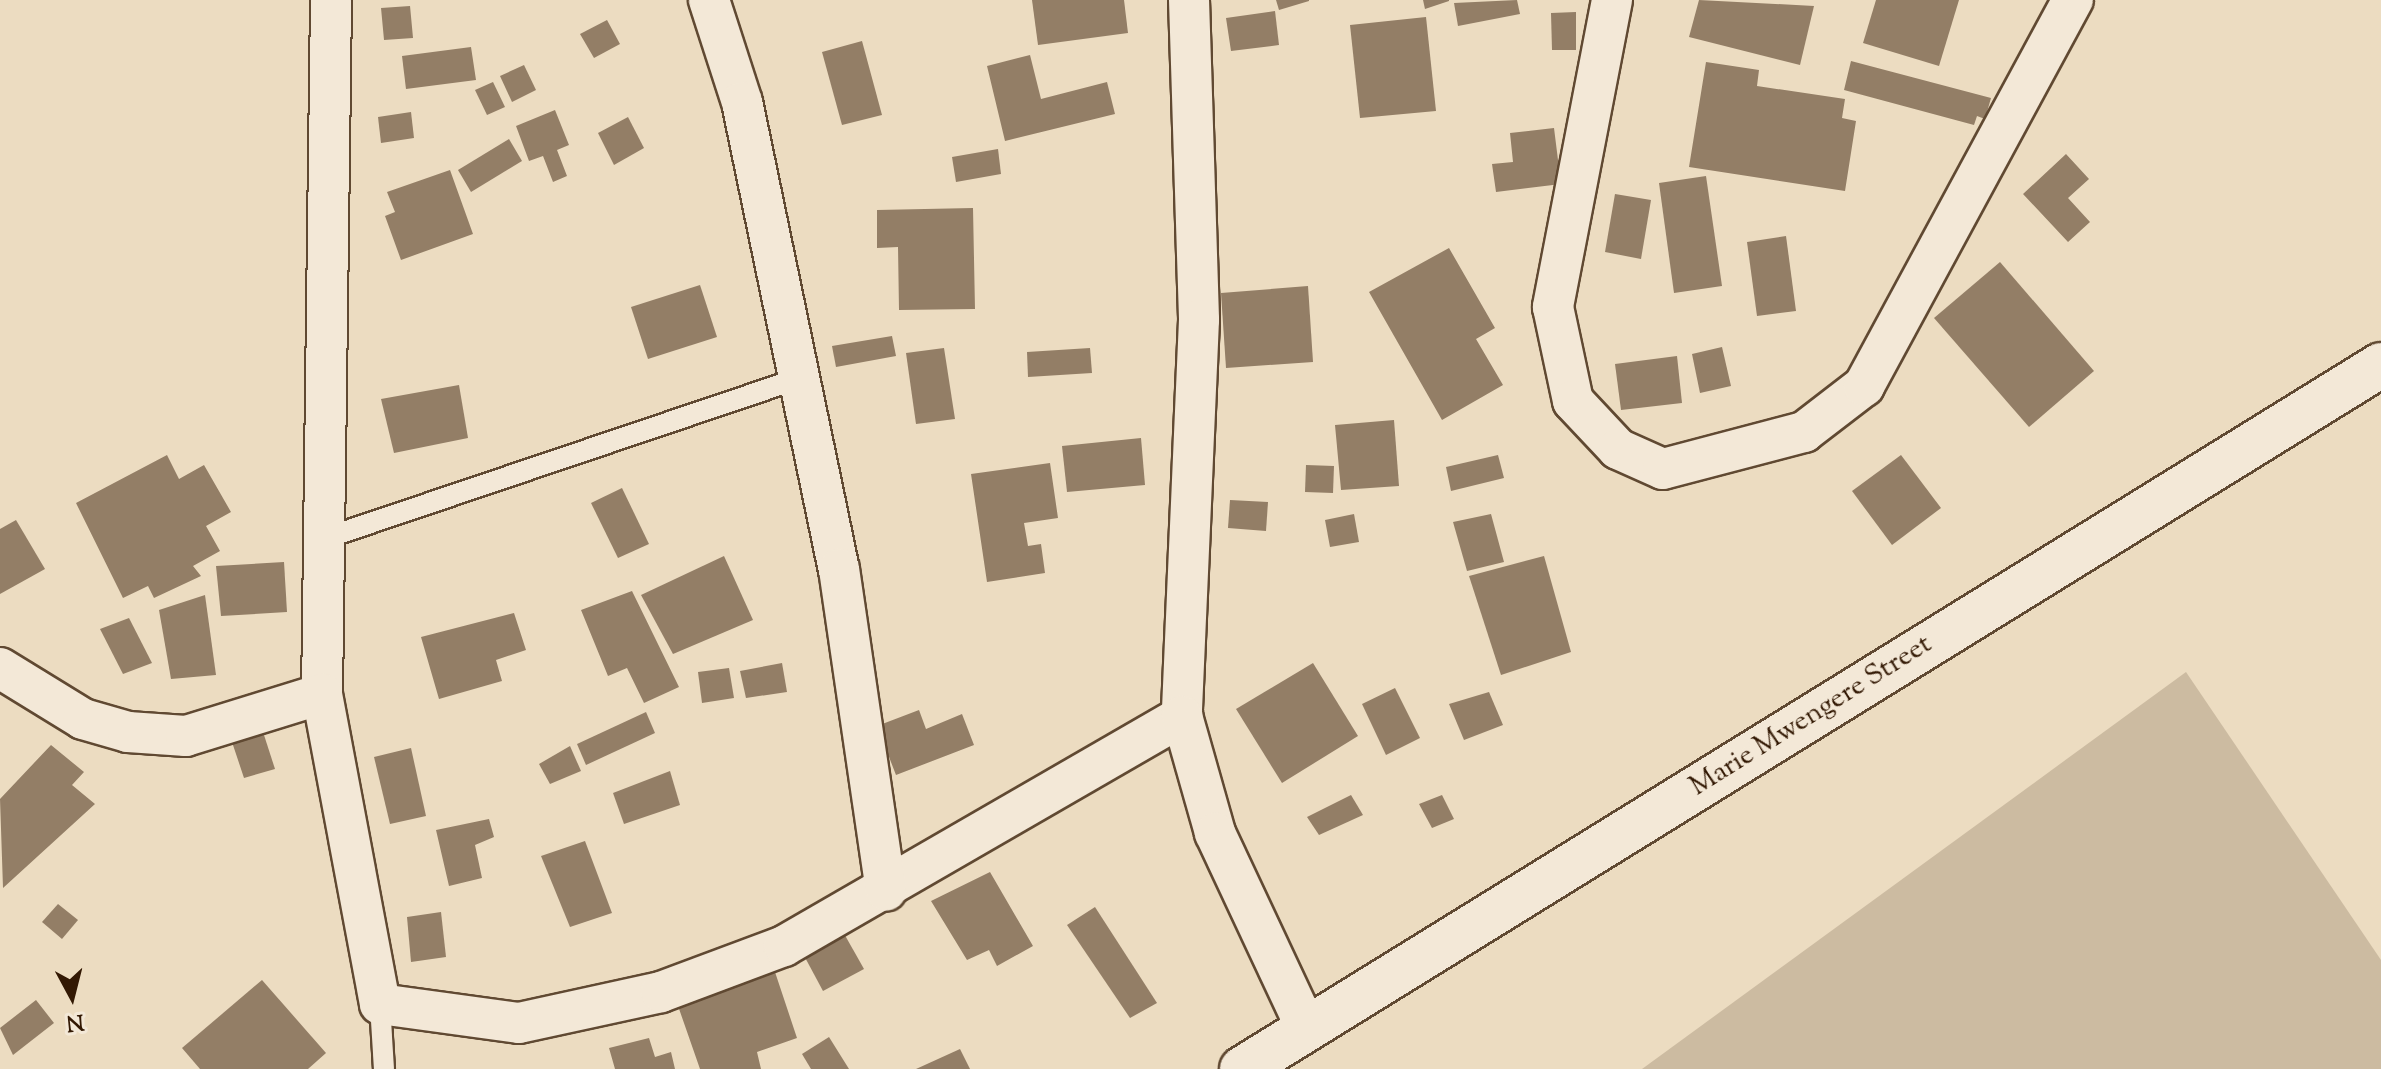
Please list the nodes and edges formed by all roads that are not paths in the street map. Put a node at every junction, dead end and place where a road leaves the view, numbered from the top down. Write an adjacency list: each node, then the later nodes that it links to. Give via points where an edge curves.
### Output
1 (331, 0): 8 (street)
2 (709, 0): 7 (street, via 742,102)
3 (1189, 0): 11 (street, via 1199,320)
4 (1612, 0): 5 (street, via 1553,307 1573,401 1618,449 1663,469 1804,432 1864,386)
5 (2073, 0)
6 (2381, 365): 14 (main road, Marie Mwengere Street)
7 (797, 379): 8 (lane); 12 (street, via 839,569)
8 (323, 539): 10 (street)
9 (0, 668): 10 (street, via 83,719 128,732 186,736)
10 (322, 694): 13 (street)
11 (1182, 716): 12 (street); 14 (street, via 1215,833)
12 (886, 891): 13 (street, via 784,946 661,992 519,1023)
13 (380, 1004): 15 (lane)
14 (1306, 1027): 16 (main road, Marie Mwengere Street)
15 (384, 1069)
16 (1242, 1069)

